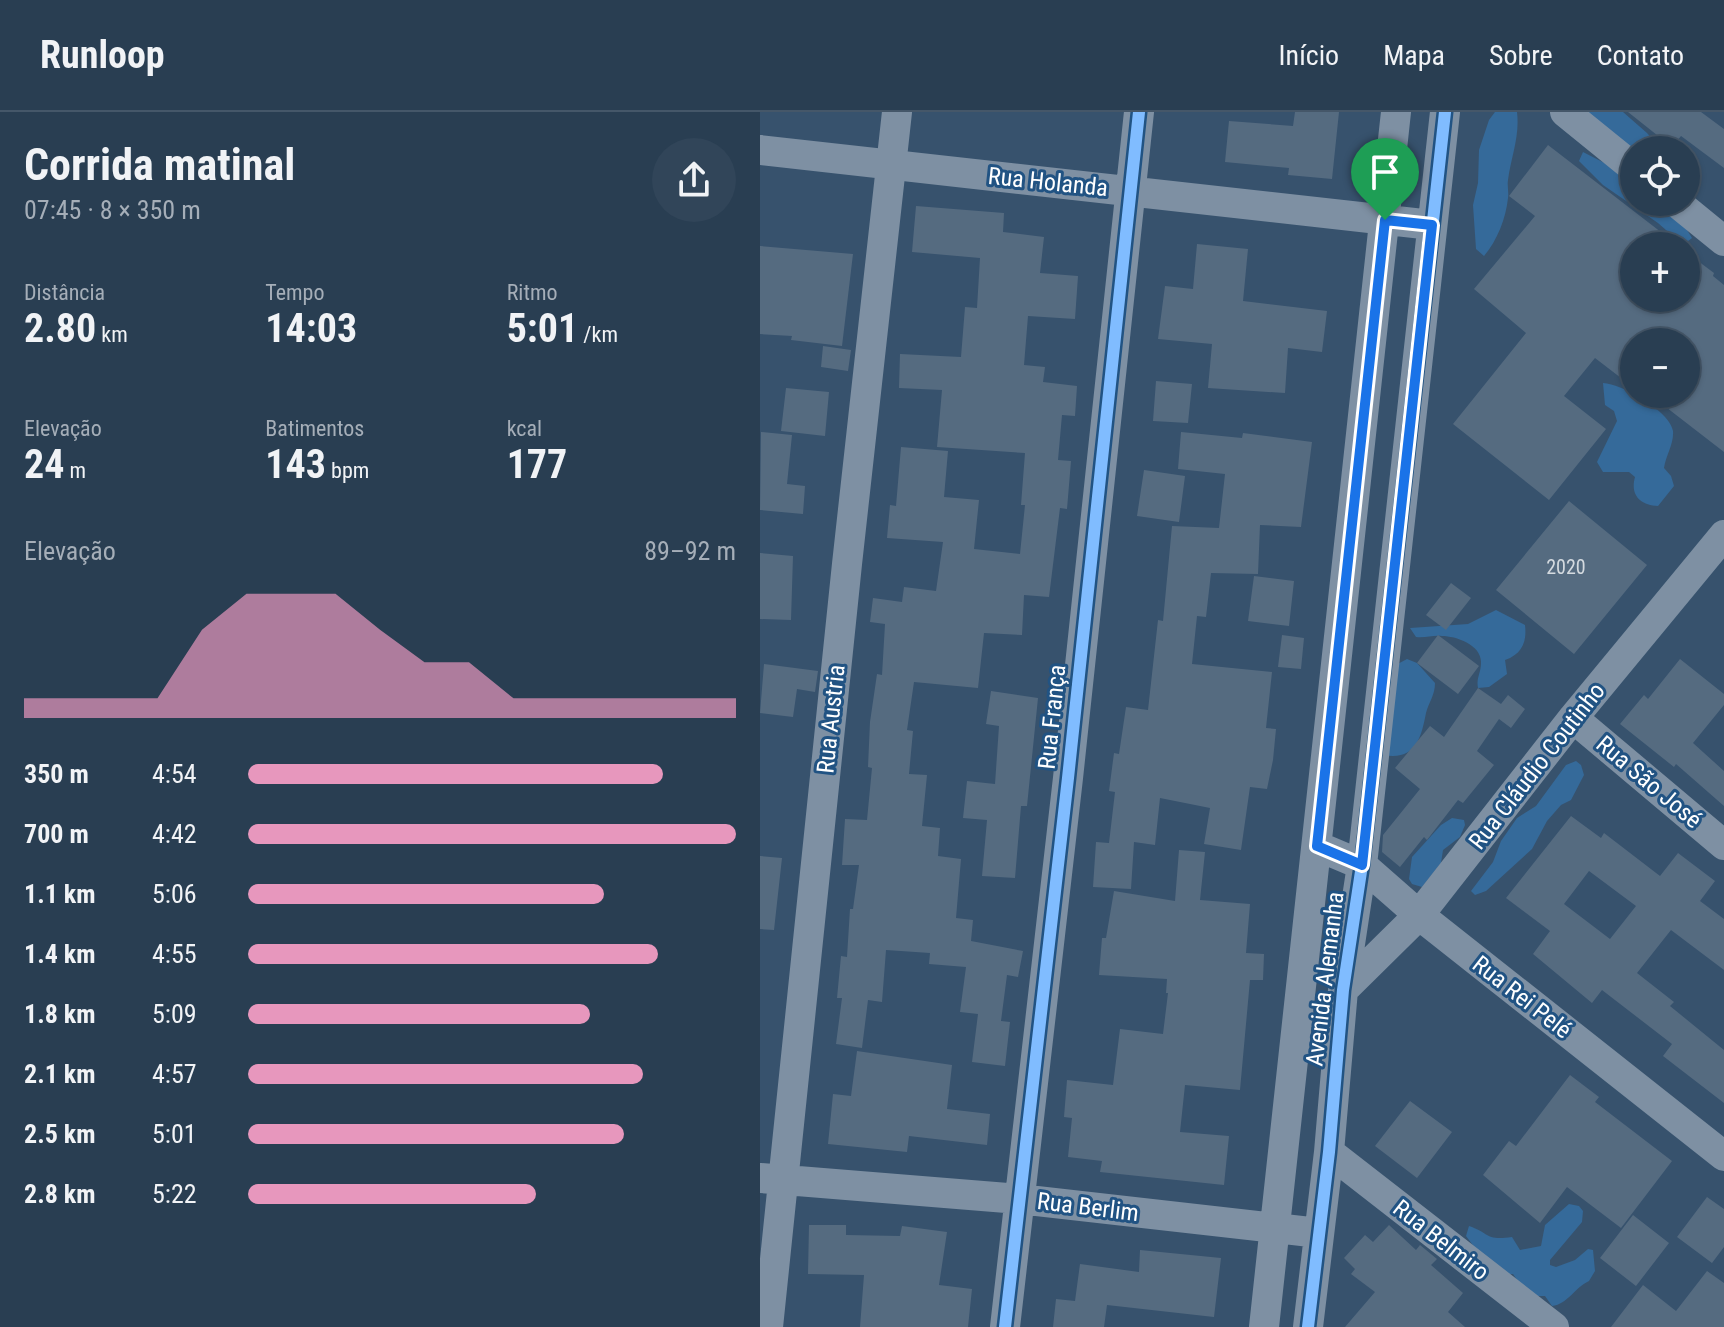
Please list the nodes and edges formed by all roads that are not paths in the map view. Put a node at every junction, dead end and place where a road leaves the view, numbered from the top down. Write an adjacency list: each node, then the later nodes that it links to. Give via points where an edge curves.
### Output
1 (897, 112): 8 (street, Rua Austria)
2 (1139, 112): 9 (street, Rua França)
3 (1396, 112): 11 (street, Avenida Alemanha)
4 (1445, 112): 12 (street, Avenida Alemanha)
5 (1565, 112): 7 (street)
6 (760, 150): 8 (street, Rua Holanda)
7 (1620, 157)
8 (892, 165): 9 (street, Rua Holanda); 23 (street, Rua Austria)
9 (1130, 191): 11 (street, Rua Holanda); 24 (street, Rua França)
10 (1693, 216): 13 (street)
11 (1385, 220): 12 (street, Rua Holanda); 17 (street, Avenida Alemanha)
12 (1432, 225): 18 (street, Avenida Alemanha)
13 (1724, 241)
14 (1723, 539): 15 (street, Rua Cláudio Coutinho)
15 (1573, 718): 16 (street, Rua São José); 19 (street, Rua Cláudio Coutinho)
16 (1724, 845)
17 (1317, 846): 18 (street, Rua Rei Pelé); 25 (street, Avenida Alemanha)
18 (1362, 865): 19 (street, Rua Rei Pelé); 20 (street, Avenida Alemanha)
19 (1419, 915): 20 (street, Rua Cláudio Coutinho); 22 (street, Rua Rei Pelé)
20 (1343, 990): 21 (street, Avenida Alemanha)
21 (1329, 1152): 26 (street, Avenida Alemanha); 31 (street, Rua Belmiro)
22 (1724, 1156)
23 (772, 1179): 24 (street, Rua Berlim); 27 (street, Rua Austria)
24 (1019, 1199): 25 (street, Rua Berlim); 28 (street, Rua França)
25 (1275, 1228): 26 (street, Rua Berlim); 29 (street, Avenida Alemanha)
26 (1319, 1233): 30 (street, Avenida Alemanha)
27 (768, 1327)
28 (1005, 1327)
29 (1264, 1327)
30 (1308, 1327)
31 (1554, 1327)

